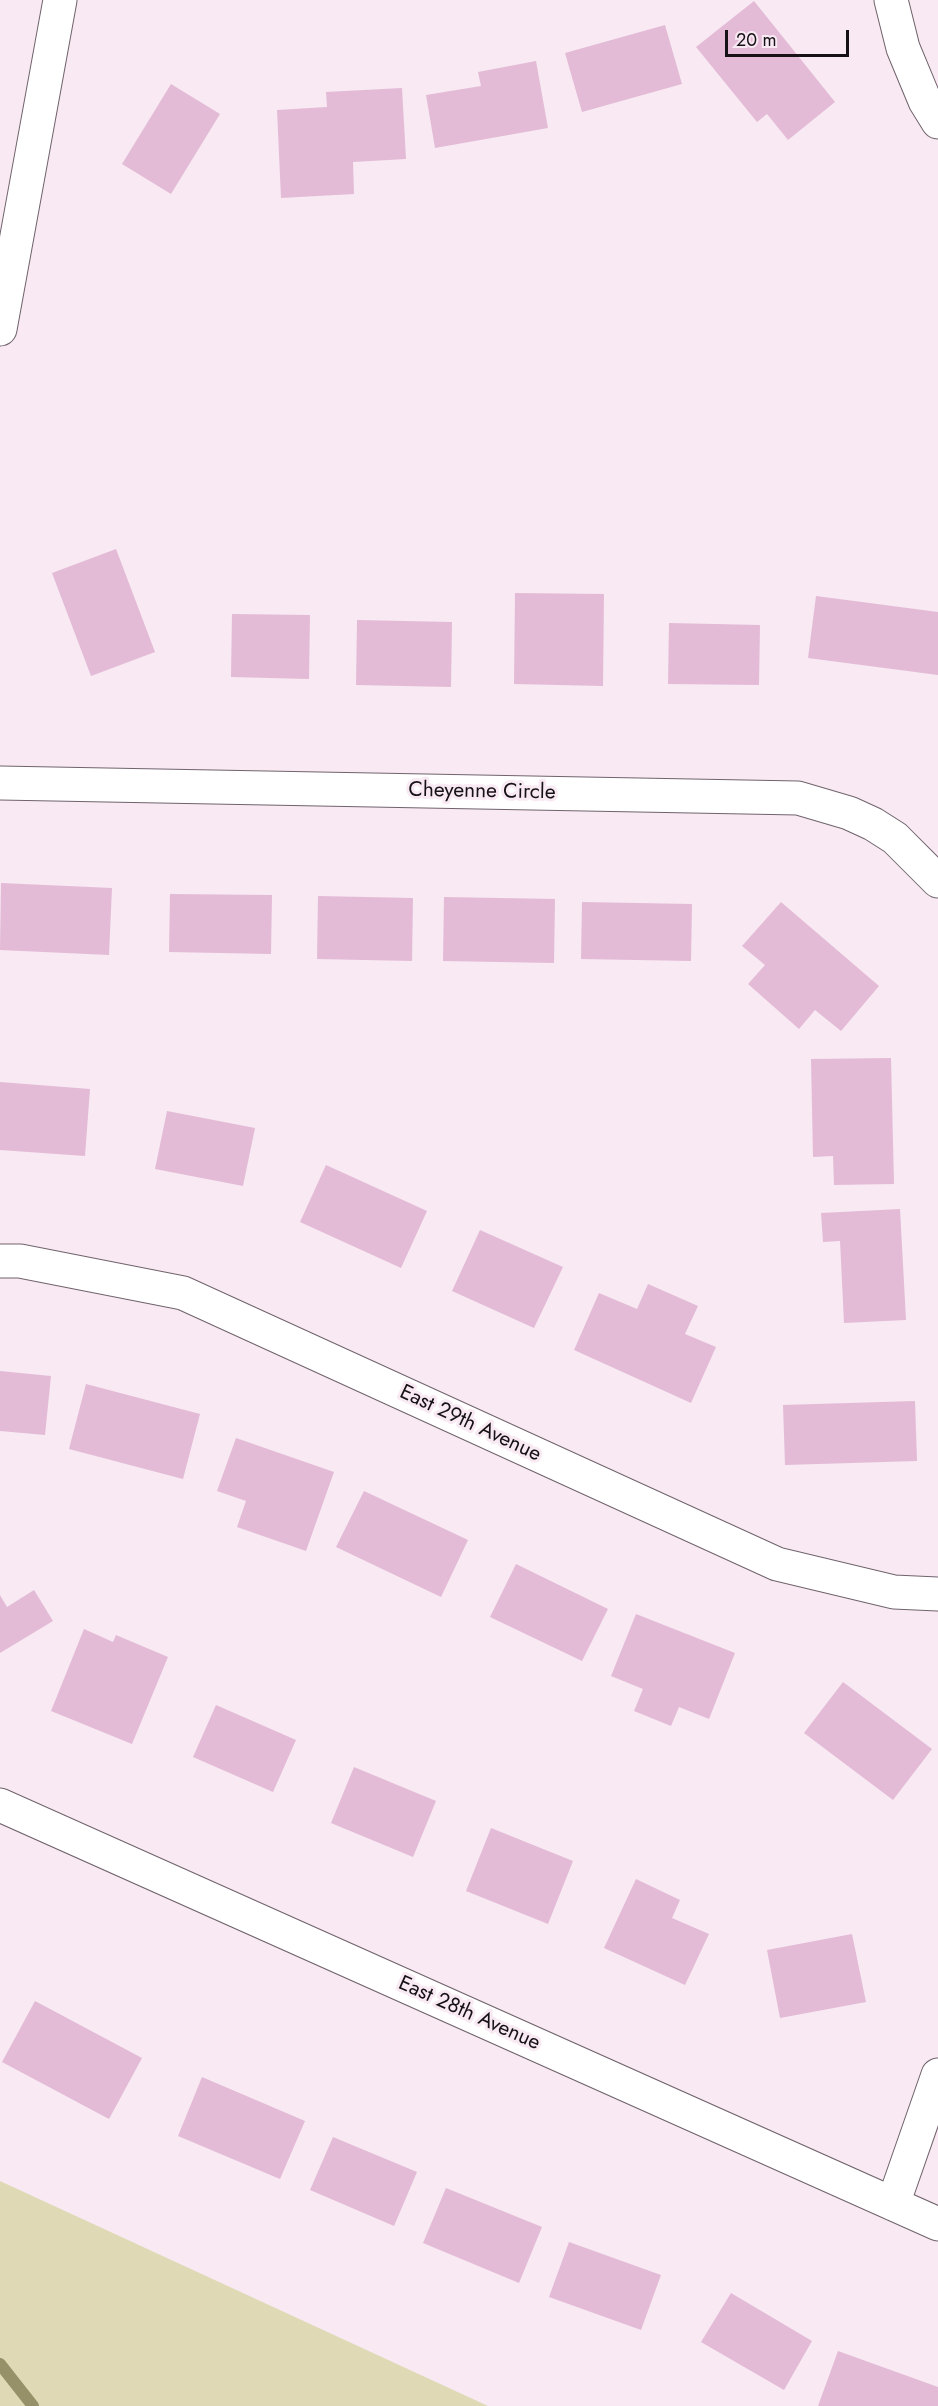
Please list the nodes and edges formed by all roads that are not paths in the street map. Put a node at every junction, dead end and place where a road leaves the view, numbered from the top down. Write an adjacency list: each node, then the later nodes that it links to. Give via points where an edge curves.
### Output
1 (60, 0): 4 (street)
2 (891, 0): 3 (street, via 903,48)
3 (938, 122)
4 (0, 329)
5 (0, 783): 6 (street, Cheyenne Circle, via 798,798 873,824 895,838)
6 (938, 881)
7 (0, 1261): 8 (street, East 29th Avenue, via 20,1261 183,1293 777,1564 894,1592)
8 (938, 1593)
9 (0, 1805): 11 (street, East 28th Avenue)
10 (938, 2075): 11 (street)
11 (893, 2204): 12 (street, East 28th Avenue)
12 (938, 2223)

